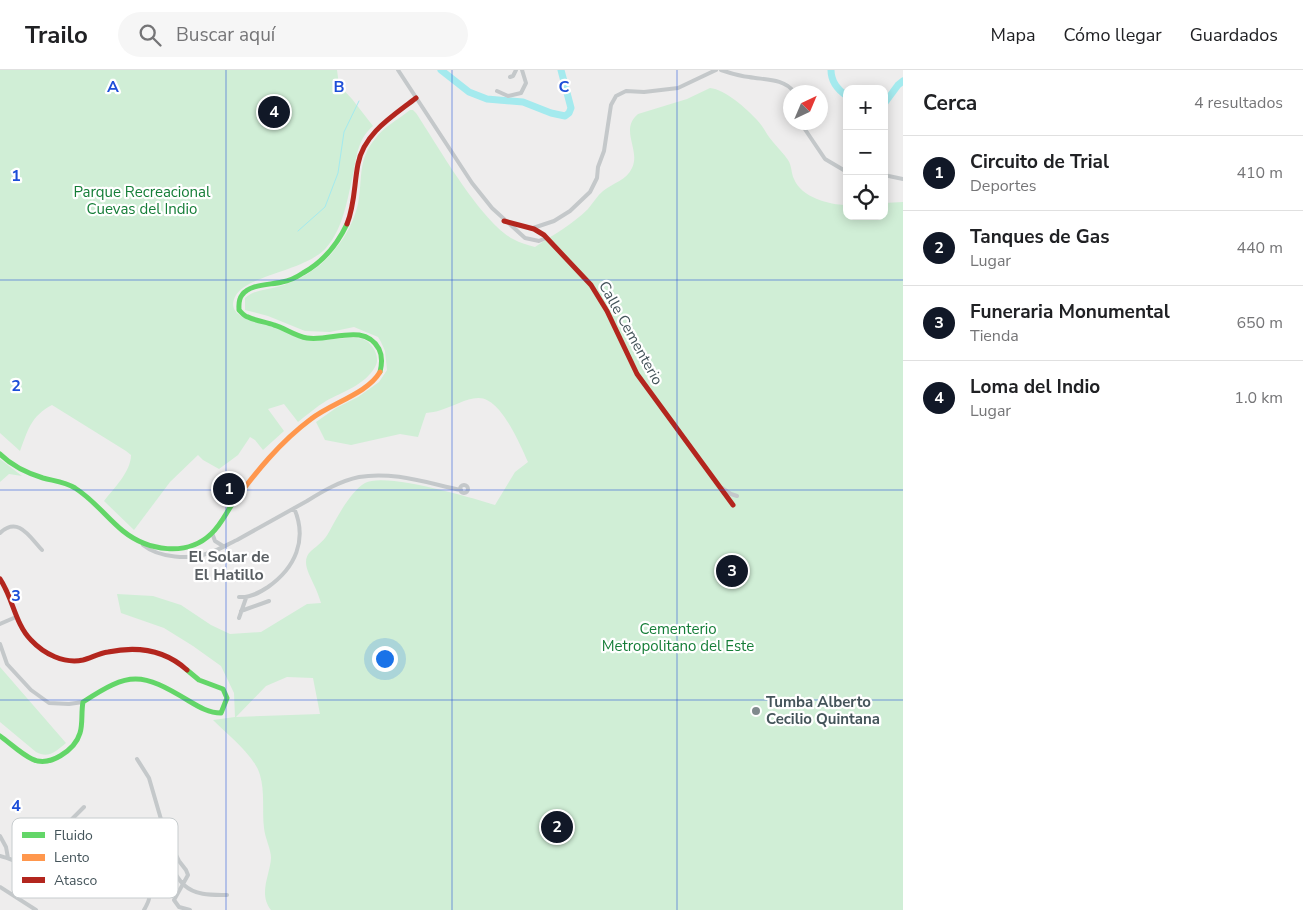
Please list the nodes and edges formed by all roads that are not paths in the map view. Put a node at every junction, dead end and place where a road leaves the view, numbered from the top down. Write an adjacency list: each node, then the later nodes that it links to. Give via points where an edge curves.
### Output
1 (398, 70): 9 (street)
2 (516, 70): 6 (street)
3 (522, 70): 8 (street, via 526,83 521,93 508,96)
4 (716, 70): 15 (street, via 678,88 626,91 616,96 611,105 597,178 590,192 570,211)
5 (721, 70): 7 (street)
6 (510, 77)
7 (785, 85)
8 (498, 91)
9 (416, 98): 14 (street, via 472,183); 25 (street, via 382,123 365,146 357,167 350,216 333,248 287,282 250,288 238,304 238,310 247,318 308,338 347,333 365,336 375,344 380,354 380,372 371,383 324,409 284,441)
10 (805, 130): 11 (street, via 825,159)
11 (843, 170)
12 (888, 176): 13 (street)
13 (903, 179)
14 (504, 221): 15 (street); 17 (street)
15 (533, 228): 16 (street, Calle Cementerio); 17 (street, via 536,236)
16 (546, 238): 17 (street); 19 (street, Calle Cementerio, via 600,298 637,374)
17 (529, 240)
18 (0, 454): 26 (street, via 24,471 76,489)
19 (720, 486): 21 (street, Calle Cementerio); 22 (street, Calle Cementerio)
20 (460, 490): 23 (street, via 404,477 359,477 335,485)
21 (737, 496)
22 (733, 505)
23 (294, 508): 27 (street); 31 (street, via 300,541 290,565 272,584)
24 (0, 533): 28 (street, via 13,525 20,527)
25 (212, 534): 26 (street, via 179,548 164,549); 27 (street, via 215,541)
26 (142, 543): 27 (street, via 149,550 185,556 202,555)
27 (223, 546)
28 (42, 550)
29 (0, 579): 34 (street, via 9,593)
30 (239, 596): 31 (street)
31 (246, 598): 33 (street)
32 (270, 601): 33 (street)
33 (241, 611): 35 (street)
34 (16, 617): 36 (street); 38 (street, via 37,646 61,659 72,662 85,660 126,649 156,651 203,682 224,690 227,699 221,713 211,713 152,680 129,678 102,688)
35 (239, 618)
36 (0, 624)
37 (0, 644): 38 (street, via 16,674 48,703)
38 (83, 702): 39 (street, via 77,740 51,760 33,760)
39 (0, 736)
40 (137, 759): 43 (street, via 149,778)
41 (84, 807): 42 (street)
42 (73, 818)
43 (161, 818)
44 (0, 836): 46 (street)
45 (0, 856): 46 (street)
46 (8, 858): 48 (street)
47 (178, 859): 50 (street, via 188,875)
48 (12, 860)
49 (178, 876): 50 (street)
50 (183, 884): 52 (street); 54 (street, via 196,892)
51 (0, 887): 53 (street)
52 (178, 893)
53 (12, 895)
54 (227, 895)
55 (17, 898): 58 (street)
56 (150, 898): 59 (street)
57 (175, 898): 60 (street, via 179,907)
58 (36, 910)
59 (144, 910)
60 (190, 910)

